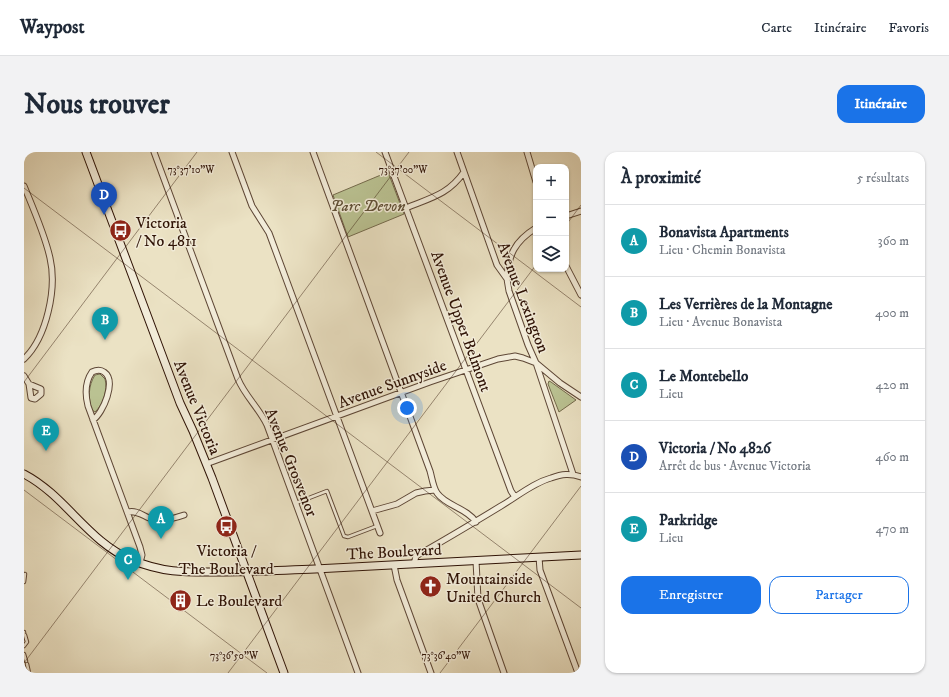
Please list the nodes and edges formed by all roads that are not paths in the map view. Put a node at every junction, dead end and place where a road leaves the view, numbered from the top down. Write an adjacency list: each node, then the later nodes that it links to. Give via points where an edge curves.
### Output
1 (86, 152): 28 (main road, Avenue Victoria, via 180,403)
2 (154, 152): 27 (street, Avenue Grosvenor, via 242,389 264,419)
3 (232, 152): 25 (street, via 252,206 269,233)
4 (385, 152): 11 (street, Avenue Upper Belmont)
5 (457, 152): 9 (street, Avenue Lexington)
6 (528, 152): 8 (street)
7 (313, 153): 23 (street)
8 (533, 171)
9 (464, 172): 11 (street, via 445,192); 16 (street, Avenue Lexington, via 498,265)
10 (24, 186): 18 (street, via 49,254 53,275 44,325 33,349)
11 (406, 208): 20 (street, Avenue Upper Belmont)
12 (581, 210): 13 (street)
13 (569, 215)
14 (533, 230): 16 (street, via 523,238 513,252 508,264)
15 (569, 272): 17 (street)
16 (507, 279): 19 (street, Avenue Lexington, via 511,298)
17 (581, 295)
18 (24, 359)
19 (536, 363): 20 (street, Avenue Sunnyside, via 515,356); 24 (street, Avenue Sunnyside); 30 (street, Avenue Lexington)
20 (466, 370): 23 (street, Avenue Sunnyside); 33 (street, Avenue Upper Belmont)
21 (24, 376): 22 (street)
22 (29, 384)
23 (401, 393): 25 (street, Avenue Sunnyside); 32 (street)
24 (581, 397)
25 (337, 416): 27 (street, Avenue Sunnyside); 36 (street)
26 (93, 420): 26 (street, via 100,412 110,387 108,376 101,370 91,374 86,388); 35 (street)
27 (272, 440): 28 (street, Avenue Sunnyside); 34 (street, Avenue Grosvenor)
28 (206, 464): 48 (main road, Avenue Victoria)
29 (24, 474): 44 (main road, The Boulevard, via 49,491 100,541)
30 (573, 474): 31 (street); 33 (street, via 544,480)
31 (581, 477)
32 (436, 490): 36 (street, via 420,492); 38 (street, via 441,497)
33 (515, 497): 38 (street)
34 (295, 504): 39 (lane, via 327,491 344,536 348,537); 47 (street, Avenue Grosvenor)
35 (128, 512): 37 (street, via 134,511 159,520); 44 (street, via 142,552)
36 (372, 512): 39 (street)
37 (184, 515)
38 (476, 522): 45 (street, via 416,556)
39 (378, 526): 40 (street)
40 (380, 533)
41 (581, 555): 42 (main road, The Boulevard)
42 (539, 558): 43 (main road, The Boulevard); 59 (street, via 540,570)
43 (476, 561): 45 (main road, The Boulevard); 58 (street, via 478,599)
44 (140, 563): 48 (main road, The Boulevard, via 170,571)
45 (414, 564): 46 (main road, The Boulevard)
46 (394, 565): 47 (main road, The Boulevard); 57 (street, via 397,580)
47 (320, 569): 48 (main road, The Boulevard); 56 (street, Avenue Grosvenor)
48 (247, 572): 55 (main road, Avenue Victoria)
49 (25, 574): 50 (lane)
50 (24, 582)
51 (24, 633): 52 (lane, via 27,642)
52 (24, 646)
53 (24, 654): 54 (lane)
54 (29, 673)
55 (284, 673)
56 (358, 673)
57 (431, 673)
58 (504, 673)
59 (578, 673)

